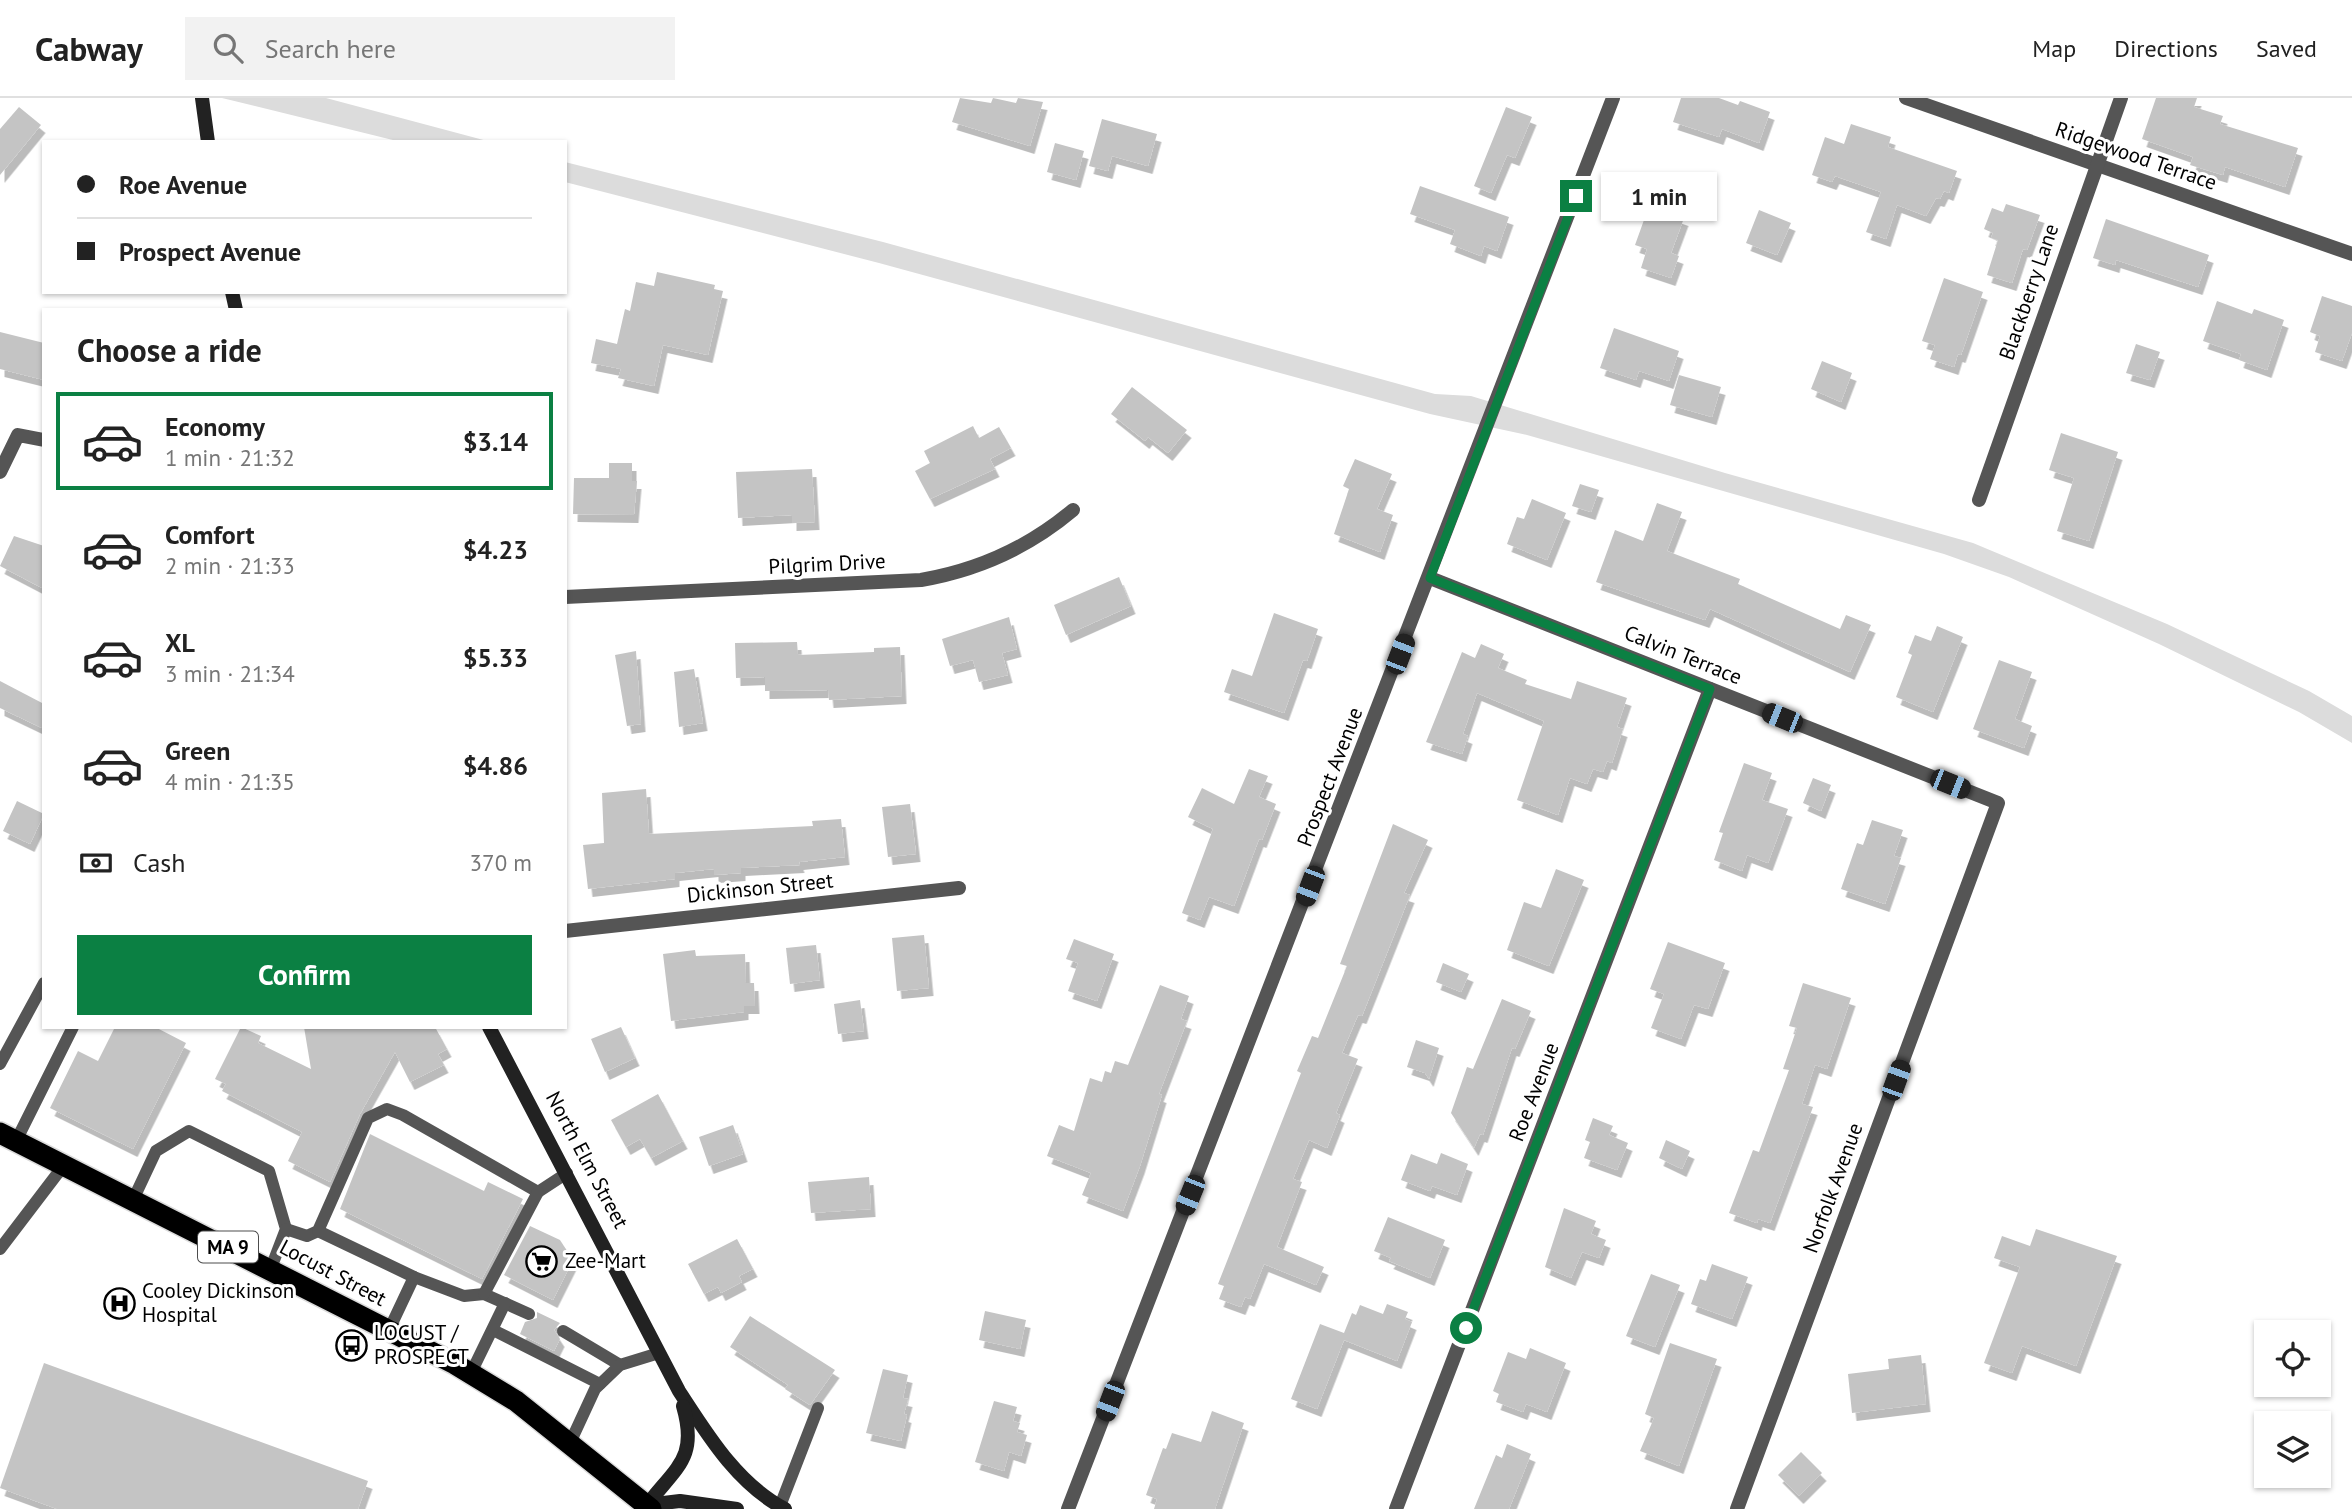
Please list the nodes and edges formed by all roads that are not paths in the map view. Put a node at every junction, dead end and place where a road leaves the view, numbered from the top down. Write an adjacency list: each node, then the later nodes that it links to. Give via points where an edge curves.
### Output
1 (202, 98): 5 (main road)
2 (1613, 98): 12 (street, Prospect Avenue)
3 (1906, 98): 6 (street, Ridgewood Terrace)
4 (2121, 98): 6 (street, Blackberry Lane)
5 (208, 140)
6 (2096, 164): 7 (street, Ridgewood Terrace); 10 (street, Blackberry Lane)
7 (2352, 254)
8 (42, 440): 9 (street, via 18,435)
9 (0, 472)
10 (1979, 500)
11 (1073, 510): 13 (street, Pilgrim Drive, via 1047,532 1009,553 921,580)
12 (1430, 578): 14 (street, Calvin Terrace); 48 (street, Prospect Avenue)
13 (567, 597)
14 (1710, 689): 15 (street, Calvin Terrace); 49 (street, Roe Avenue)
15 (1998, 803): 50 (street, Norfolk Avenue)
16 (959, 888): 17 (street, Dickinson Street)
17 (567, 931)
18 (42, 987): 21 (lane)
19 (72, 1029): 22 (lane)
20 (490, 1029): 24 (main road, North Elm Street)
21 (0, 1064)
22 (8, 1137): 23 (highway, Locust Street / MA 9)
23 (64, 1165): 26 (highway, Locust Street / MA 9); 29 (lane)
24 (568, 1173): 25 (lane); 38 (main road, North Elm Street)
25 (538, 1192): 28 (lane, via 387,1110 368,1118); 32 (lane)
26 (133, 1200): 27 (lane, via 156,1151 189,1131 269,1171); 30 (highway, Locust Street / MA 9)
27 (286, 1229): 28 (lane, via 307,1236); 30 (lane)
28 (318, 1231): 31 (lane)
29 (0, 1249)
30 (271, 1268): 35 (highway, Locust Street / MA 9)
31 (414, 1277): 32 (lane, via 464,1296); 35 (lane)
32 (484, 1294): 33 (lane)
33 (505, 1303): 34 (lane); 36 (lane)
34 (529, 1314)
35 (389, 1330): 40 (highway, Locust Street / MA 9)
36 (493, 1330): 40 (lane); 41 (lane)
37 (563, 1331): 39 (lane)
38 (659, 1353): 39 (lane); 42 (main road, North Elm Street)
39 (620, 1365): 41 (lane)
40 (463, 1369): 44 (highway, MA 9, via 516,1401)
41 (600, 1384): 44 (lane)
42 (679, 1391): 45 (main road, North Elm Street, via 689,1426 688,1451); 46 (main road, North Elm Street, via 728,1461)
43 (817, 1408): 46 (lane)
44 (570, 1443): 45 (highway, MA 9)
45 (647, 1508): 47 (main road, via 680,1501)
46 (782, 1508)
47 (737, 1509)
48 (1068, 1509)
49 (1396, 1509)
50 (1737, 1509)

